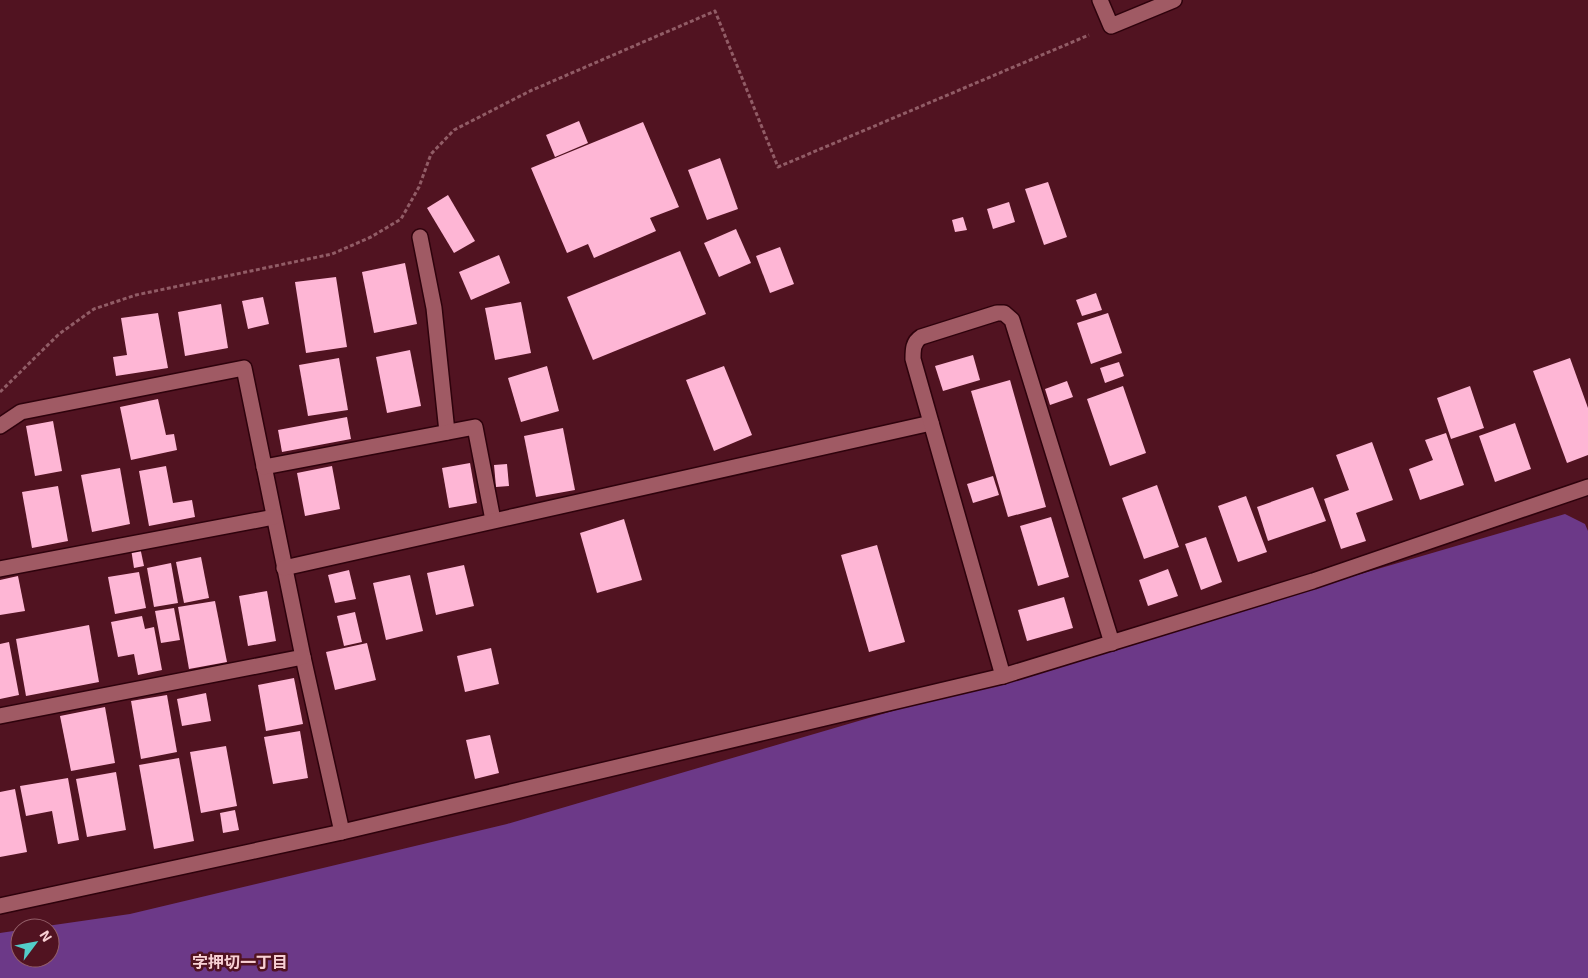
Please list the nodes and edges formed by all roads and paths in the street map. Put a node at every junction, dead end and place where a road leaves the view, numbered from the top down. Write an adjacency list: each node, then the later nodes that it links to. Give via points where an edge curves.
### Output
1 (1100, 0): 3 (street)
2 (1174, 0): 3 (street)
3 (1111, 26): 5 (path, via 778,167 715,11 530,90 454,130 431,154 419,187 401,219 371,237 332,254 136,295 94,309 60,334)
4 (420, 236): 8 (street, via 434,308)
5 (0, 392)
6 (931, 423): 12 (street); 15 (street, via 913,358 917,340 1004,313 1012,320); 17 (street)
7 (0, 426): 9 (street, via 21,412 244,368)
8 (447, 432): 9 (street); 12 (street, via 475,427)
9 (264, 466): 11 (street)
10 (1588, 488): 15 (street, via 1313,581)
11 (274, 517): 13 (street); 14 (street)
12 (493, 520): 13 (street)
13 (284, 568): 16 (street)
14 (0, 569)
15 (1112, 643): 17 (street)
16 (303, 656): 18 (street); 19 (street)
17 (1003, 676): 19 (street)
18 (0, 716)
19 (342, 832): 20 (street)
20 (0, 906)

